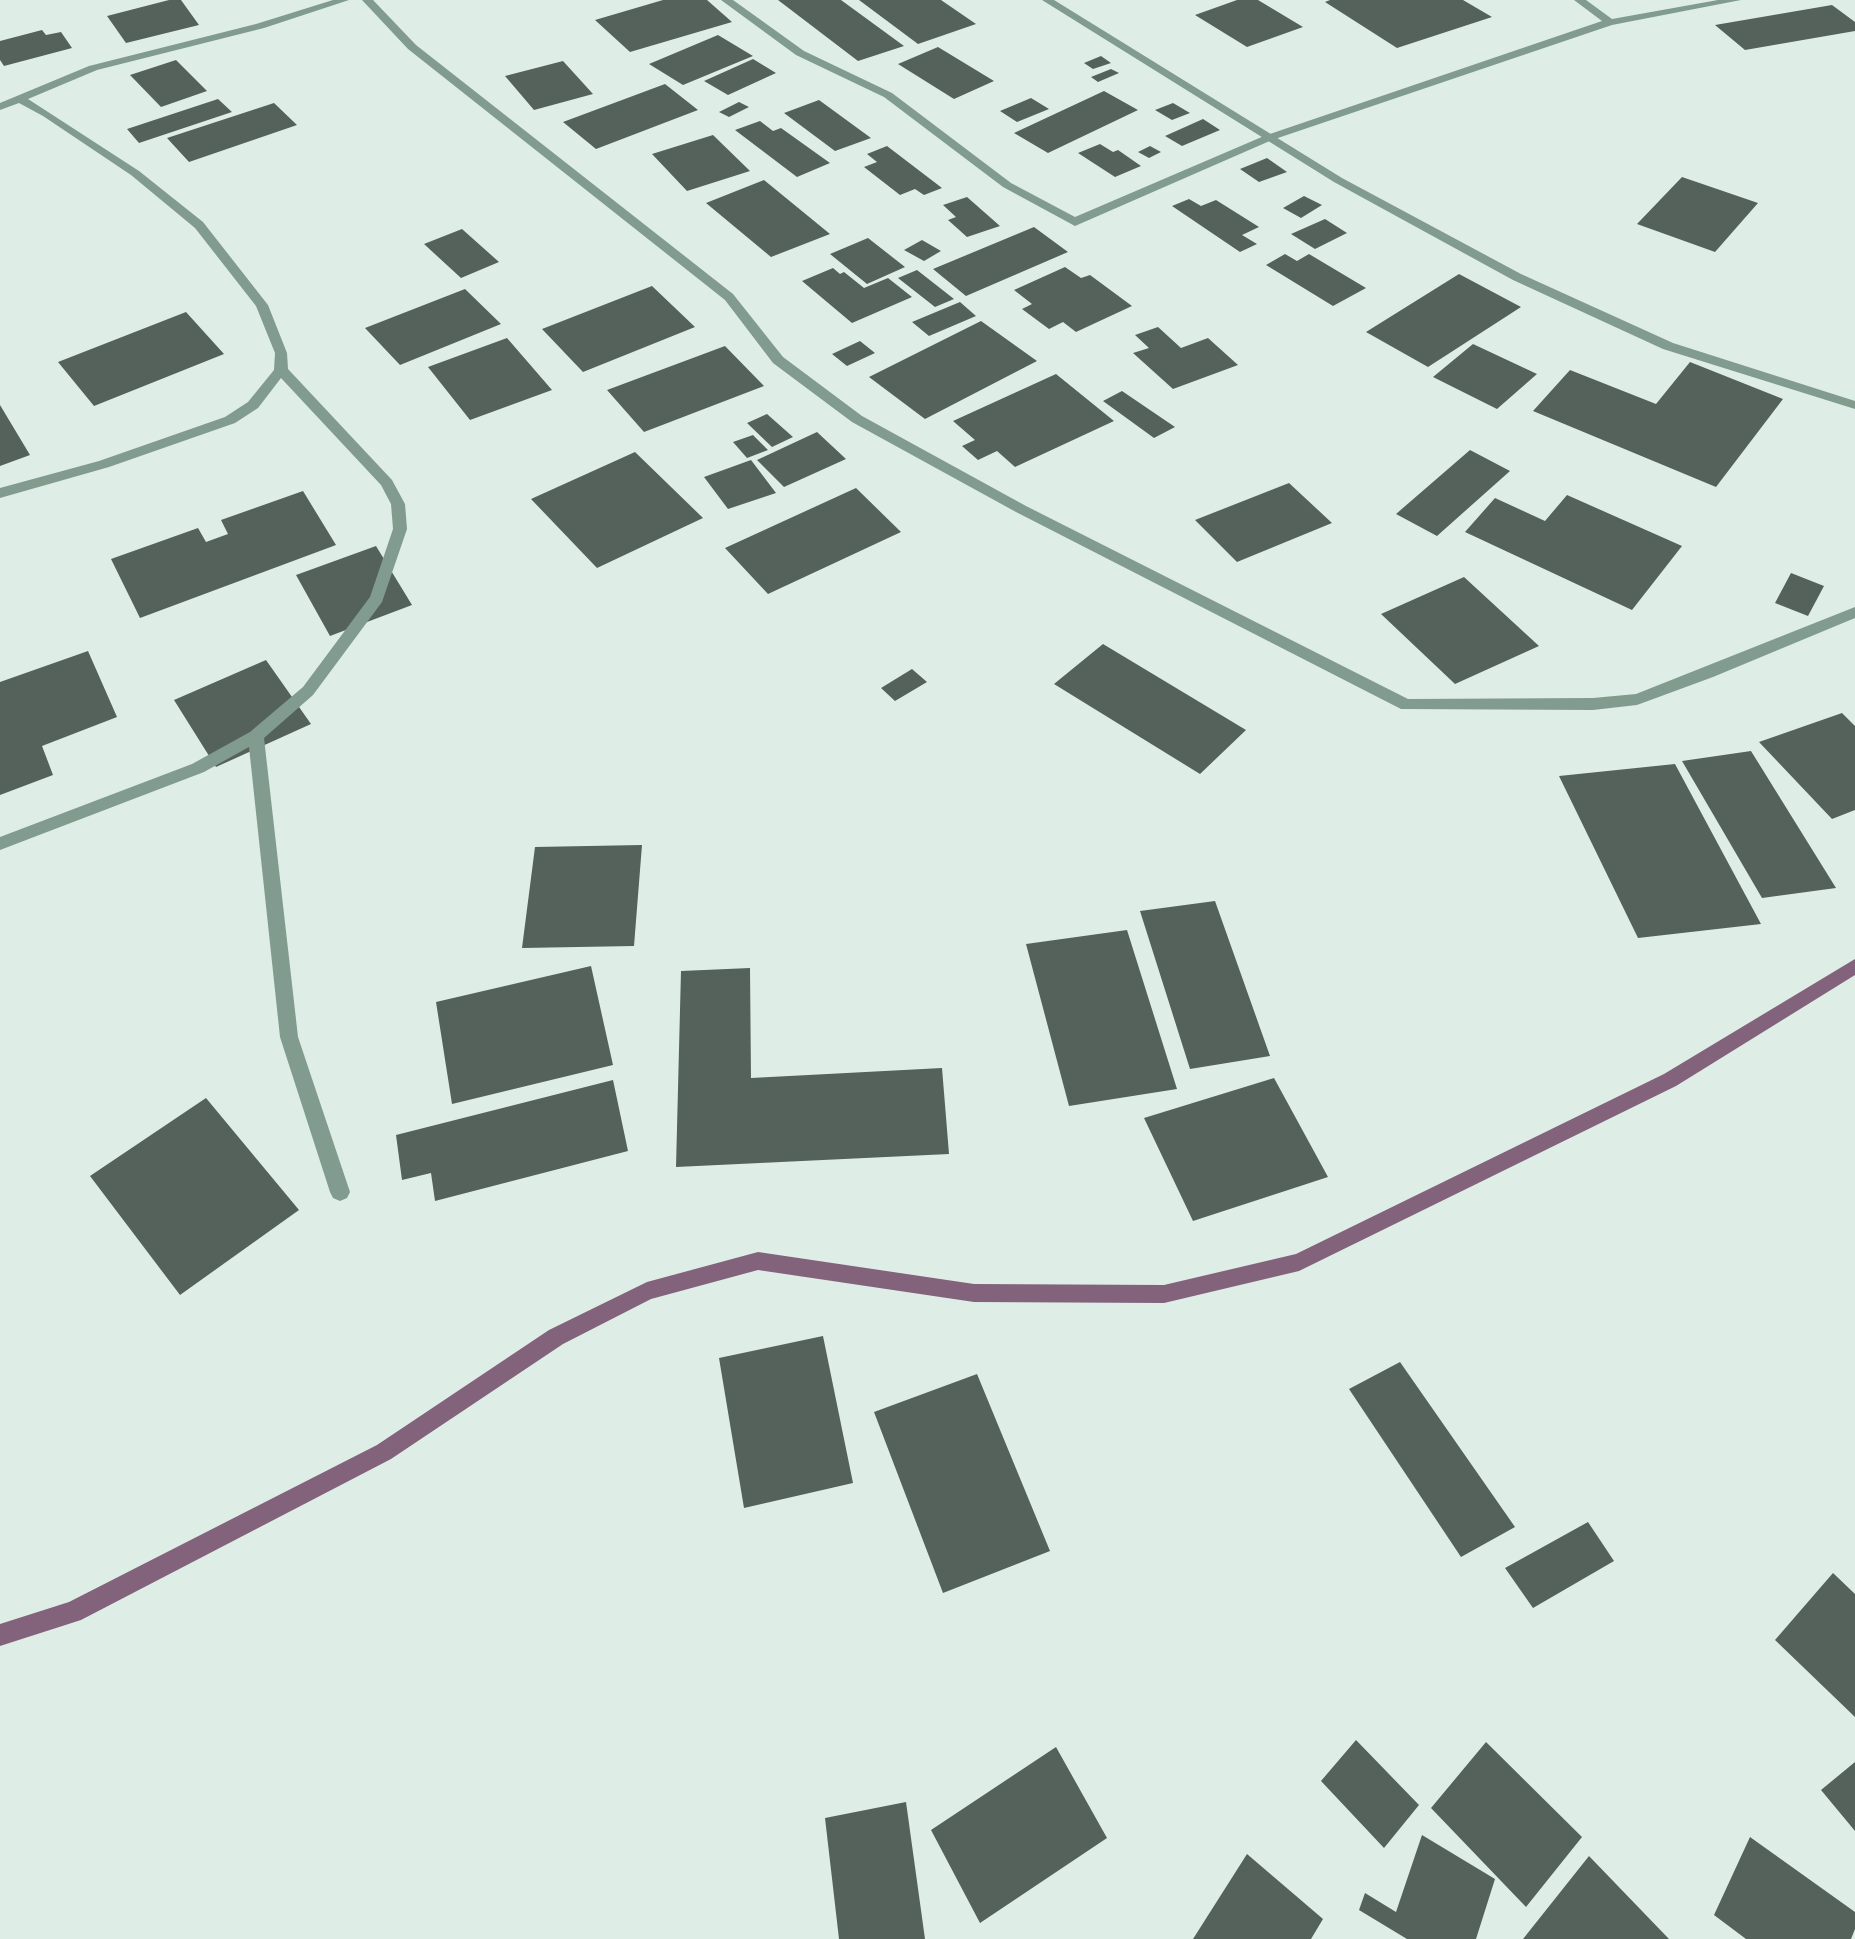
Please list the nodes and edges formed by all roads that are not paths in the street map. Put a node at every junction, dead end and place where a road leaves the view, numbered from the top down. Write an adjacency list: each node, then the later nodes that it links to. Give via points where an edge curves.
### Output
1 (344, 0): 8 (street, via 93,68)
2 (367, 0): 14 (street, via 412,47 729,297 778,360 857,419 1034,516 1406,705 1593,704 1637,699)
3 (726, 0): 10 (street, via 800,53 888,96 1007,185 1075,222)
4 (1047, 0): 10 (street)
5 (1579, 0): 7 (street)
6 (1735, 0): 7 (street)
7 (1611, 22): 10 (street)
8 (19, 99): 9 (street); 11 (street, via 135,173 199,225 262,305 281,353)
9 (0, 107)
10 (1268, 138): 12 (street, via 1517,277 1668,346)
11 (281, 370): 13 (street, via 253,405 230,420 104,464); 15 (street, via 387,484 398,504 400,528 377,598 308,691)
12 (1855, 405)
13 (0, 493)
14 (1855, 612)
15 (256, 736): 16 (street, via 198,768); 17 (street, via 289,1037)
16 (0, 844)
17 (340, 1192)

